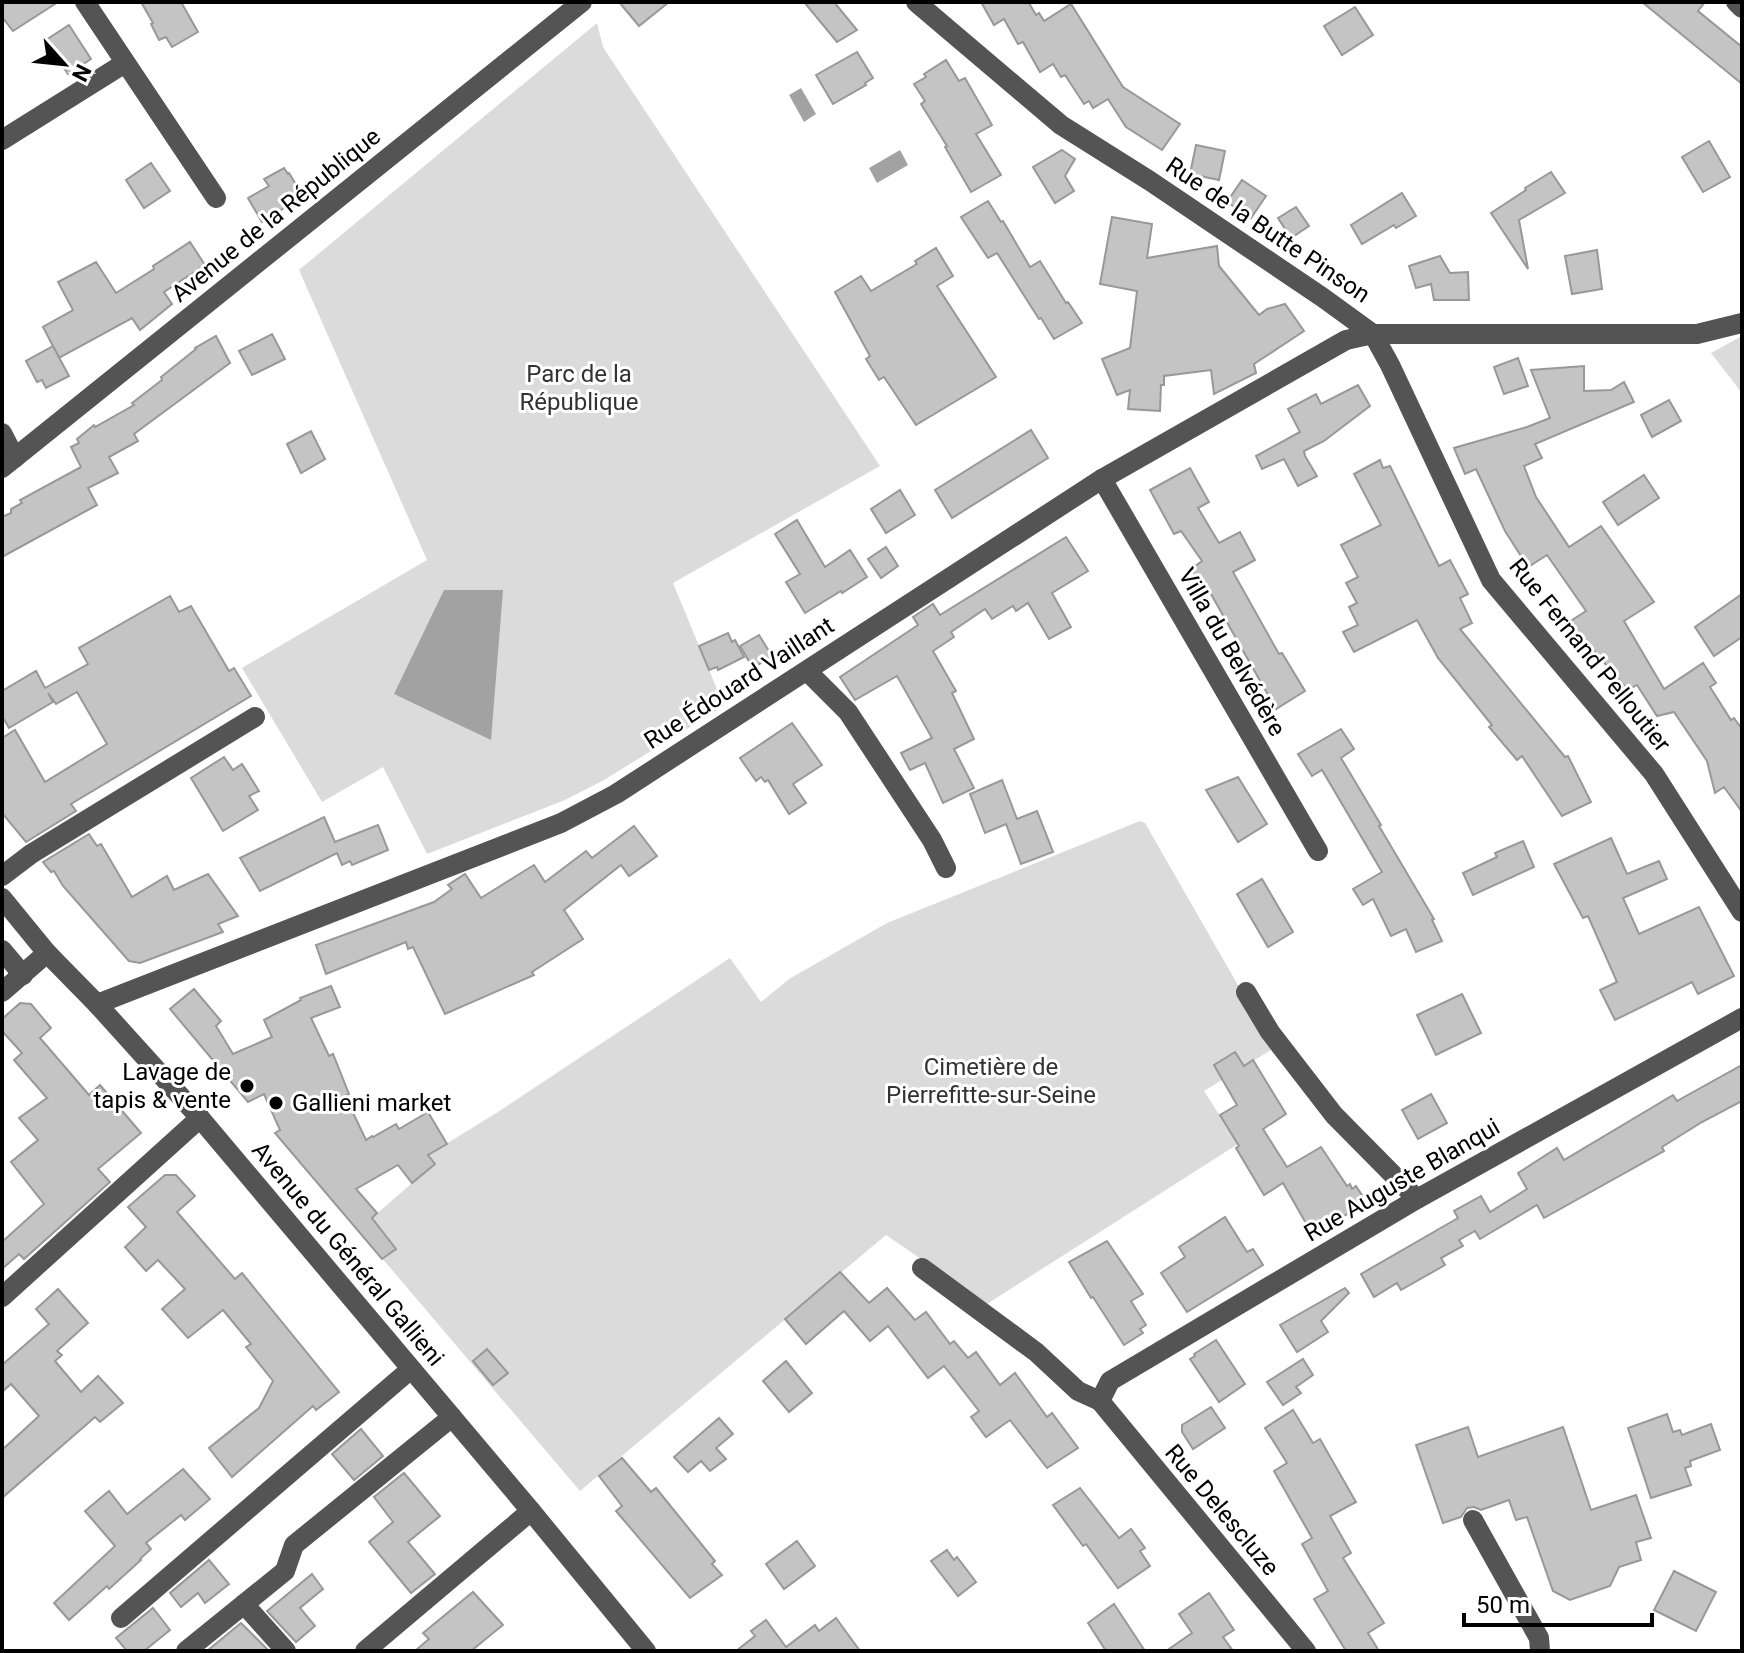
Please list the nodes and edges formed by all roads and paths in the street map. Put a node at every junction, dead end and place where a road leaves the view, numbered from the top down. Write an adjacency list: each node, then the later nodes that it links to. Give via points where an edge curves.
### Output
1 (85, 2): 6 (street)
2 (582, 2): 12 (street, Avenue de la République)
3 (916, 2): 10 (street, Rue de la Butte Pinson, via 1061,125)
4 (1736, 2): 5 (street)
5 (1742, 8)
6 (125, 63): 7 (street); 8 (street)
7 (2, 140)
8 (216, 198)
9 (1742, 323): 10 (street, Rue de la Butte Pinson, via 1697,334)
10 (1373, 334): 13 (street, Rue Édouard Vaillant, via 1346,340); 20 (street, Rue Fernand Pelloutier, via 1491,580 1654,774)
11 (2, 433): 12 (street)
12 (8, 463)
13 (1102, 479): 14 (street, Rue Édouard Vaillant); 16 (street, Villa du Belvédère)
14 (807, 671): 17 (street, via 848,712); 26 (street, Rue Édouard Vaillant, via 616,794 561,823)
15 (255, 717): 18 (street)
16 (1318, 851)
17 (946, 868)
18 (2, 876)
19 (2, 898): 22 (street, Avenue du Général Gallieni)
20 (1742, 912)
21 (2, 950): 23 (street)
22 (47, 953): 23 (street); 26 (street, Avenue du Général Gallieni)
23 (23, 975): 24 (street)
24 (2, 992)
25 (1246, 992): 29 (street, via 1334,1115)
26 (97, 1004): 28 (street, Avenue du Général Gallieni)
27 (1742, 1018): 29 (street, Rue Auguste Blanqui)
28 (200, 1118): 31 (street); 32 (street, Avenue du Général Gallieni)
29 (1417, 1199): 33 (street, Rue Auguste Blanqui, via 1110,1381)
30 (922, 1268): 33 (street, Rue Delescluze, via 1036,1352 1078,1391)
31 (2, 1297)
32 (411, 1369): 34 (street, Avenue du Général Gallieni); 38 (street)
33 (1100, 1401): 43 (street, Rue Delescluze)
34 (452, 1417): 35 (street, Avenue du Général Gallieni); 37 (street, via 294,1545 285,1571)
35 (531, 1511): 41 (street); 42 (street, Avenue du Général Gallieni)
36 (1473, 1520): 44 (street, via 1539,1638)
37 (244, 1604): 39 (street); 40 (street)
38 (121, 1618)
39 (186, 1651)
40 (286, 1651)
41 (365, 1651)
42 (646, 1651)
43 (1306, 1651)
44 (1540, 1651)

